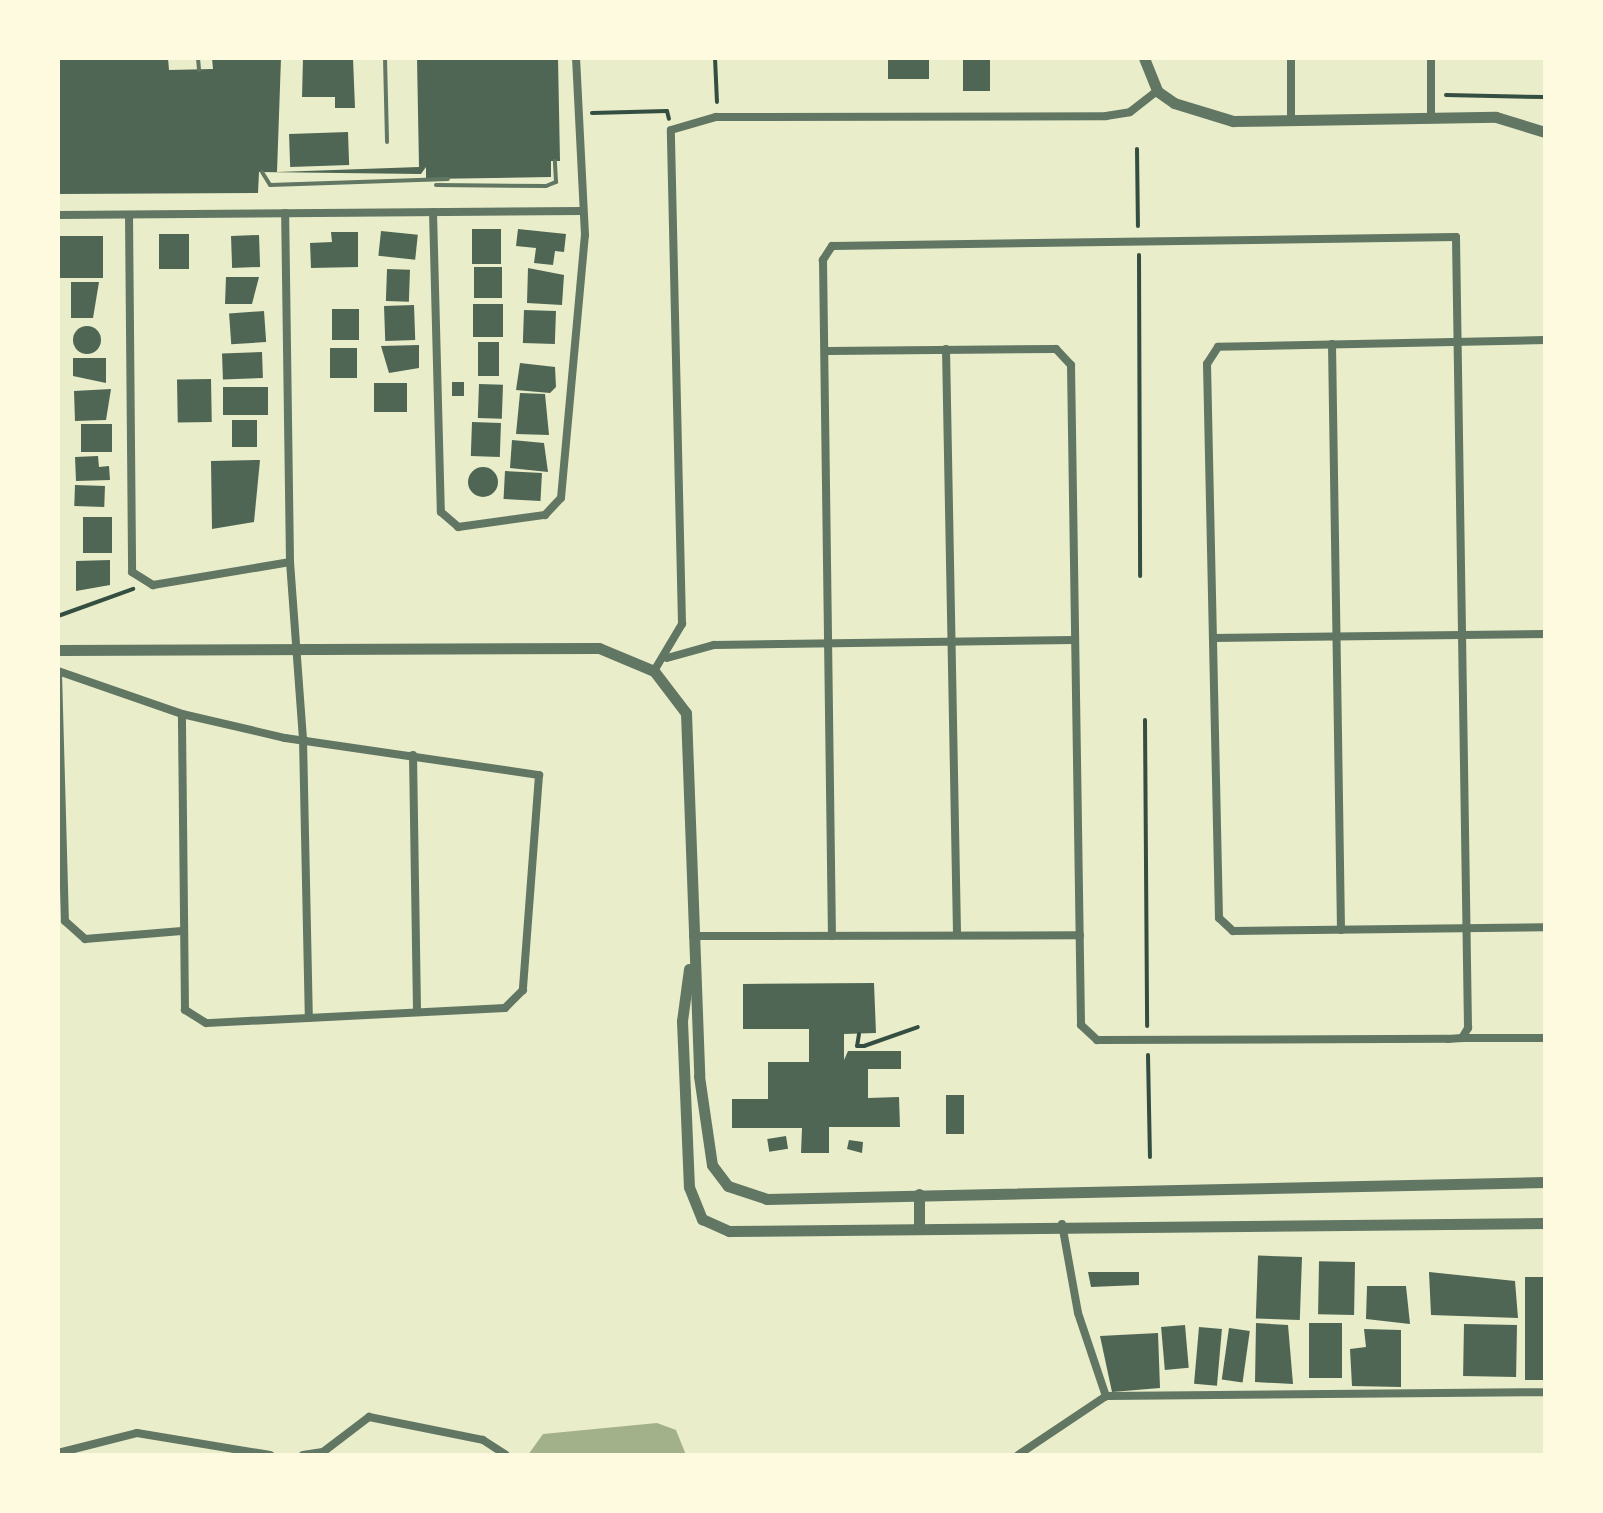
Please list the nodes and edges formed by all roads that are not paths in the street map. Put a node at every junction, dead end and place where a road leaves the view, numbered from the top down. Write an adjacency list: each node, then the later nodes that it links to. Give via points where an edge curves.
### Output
1 (198, 58): 7 (lane)
2 (385, 58): 12 (lane)
3 (576, 58): 17 (street)
4 (1144, 58): 8 (street)
5 (1291, 58): 10 (street)
6 (1431, 58): 9 (street)
7 (199, 70)
8 (1157, 91): 10 (street, via 1201,114); 36 (street, via 1130,112 1106,116 732,116 671,130 682,624)
9 (1431, 117): 10 (street); 11 (street, via 1496,117)
10 (1291, 121)
11 (1545, 132)
12 (387, 142)
13 (555, 161): 16 (lane, via 556,182 546,186)
14 (262, 172): 16 (lane, via 270,185)
15 (448, 179): 16 (lane)
16 (419, 185)
17 (581, 211): 18 (street); 18 (street, via 585,235 561,498 545,515 458,527 441,512)
18 (433, 212): 19 (street)
19 (285, 213): 21 (street); 27 (street)
20 (58, 215): 21 (street)
21 (129, 215): 27 (street, via 132,572 153,585)
22 (1458, 340): 23 (street); 24 (street); 26 (street, via 1456,237 832,246 823,260); 30 (street)
23 (1545, 340)
24 (1332, 344): 29 (street); 31 (street, via 1218,347 1207,364)
25 (946, 349): 26 (street); 32 (street); 33 (street, via 1056,349 1071,365)
26 (828, 351): 34 (street)
27 (290, 562): 41 (street)
28 (1545, 634): 30 (street)
29 (1335, 635): 30 (street); 31 (street); 45 (street)
30 (1460, 636): 44 (street)
31 (1213, 638): 45 (street, via 1219,918 1233,931)
32 (950, 640): 33 (street); 34 (street); 47 (street)
33 (1074, 640): 48 (street)
34 (829, 645): 36 (street, via 714,645); 50 (street)
35 (59, 650): 37 (street); 38 (street, via 599,648)
36 (667, 658): 38 (street)
37 (58, 670): 39 (street); 40 (street)
38 (654, 671): 49 (street, via 686,713)
39 (182, 714): 41 (street); 46 (street)
40 (61, 731): 46 (street, via 65,921 85,939)
41 (303, 739): 42 (street); 52 (street)
42 (413, 755): 51 (street); 51 (street, via 539,775 523,990 505,1008)
43 (1545, 927): 44 (street)
44 (1467, 929): 45 (street); 53 (street, via 1468,1028)
45 (1341, 930)
46 (182, 931): 52 (street, via 185,1010 206,1023)
47 (957, 934): 48 (street); 50 (street)
48 (1080, 935): 53 (street, via 1081,1025 1097,1040)
49 (693, 936): 50 (street); 56 (street, via 699,1076 712,1165 728,1186 767,1199); 59 (street, via 682,1021 689,1187 702,1219 729,1231)
50 (832, 936)
51 (417, 1009): 52 (street)
52 (309, 1018)
53 (1462, 1038): 54 (street)
54 (1545, 1038)
55 (1545, 1182): 56 (street)
56 (919, 1194): 59 (street)
57 (1545, 1223): 58 (street)
58 (1062, 1224): 59 (street); 61 (street, via 1078,1313)
59 (919, 1226)
60 (1545, 1392): 61 (street)
61 (1106, 1396): 66 (street)
62 (58, 1453): 63 (street, via 137,1433)
63 (270, 1455)
64 (303, 1455): 65 (street, via 323,1452 369,1417 483,1440)
65 (506, 1455)
66 (1018, 1455)

